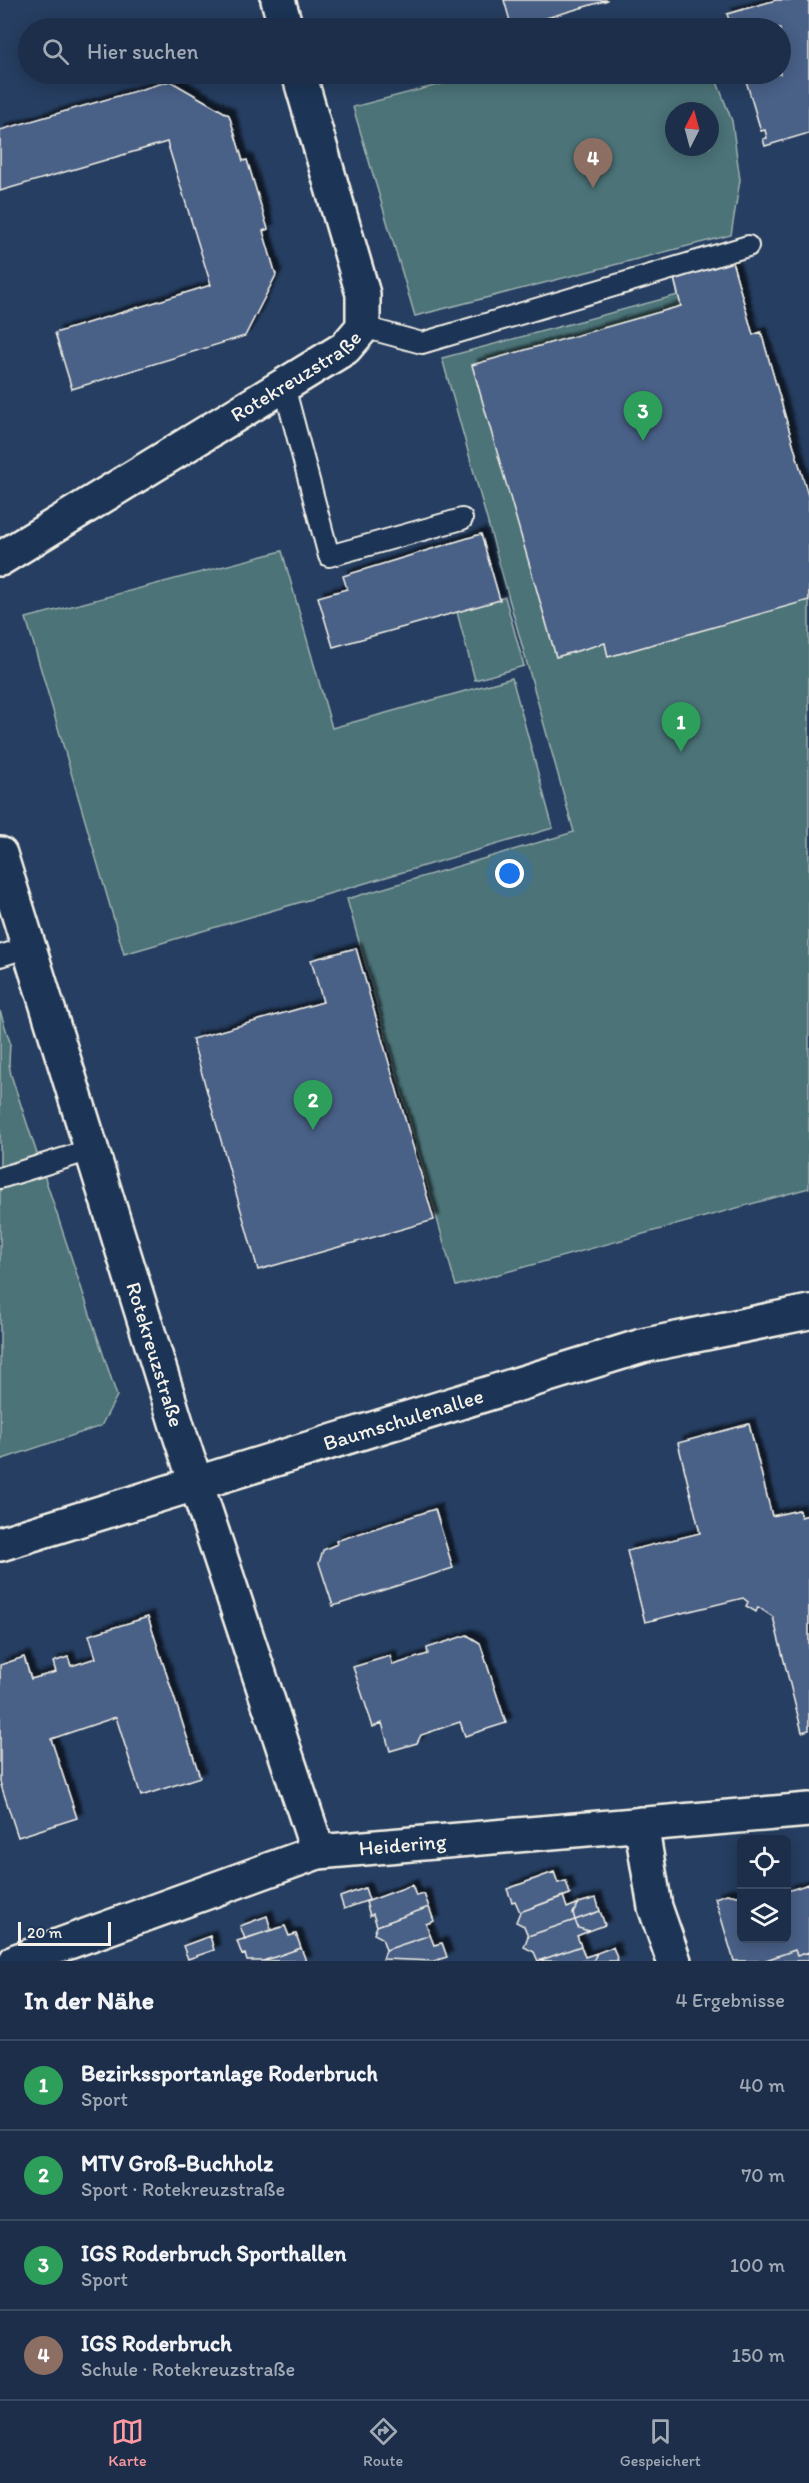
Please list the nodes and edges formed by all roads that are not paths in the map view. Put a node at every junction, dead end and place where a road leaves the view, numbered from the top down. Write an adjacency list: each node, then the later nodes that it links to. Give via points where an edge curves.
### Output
1 (278, 0): 2 (street)
2 (283, 18)
3 (302, 84): 5 (street, Rotekreuzstraße, via 363,294)
4 (748, 246): 5 (lane, via 422,343)
5 (363, 327): 6 (street, Rotekreuzstraße, via 345,348)
6 (284, 386): 7 (lane, via 329,556); 8 (street, Rotekreuzstraße)
7 (462, 519)
8 (0, 559)
9 (0, 854): 10 (street, Rotekreuzstraße)
10 (14, 951): 11 (street, Rotekreuzstraße)
11 (92, 1150): 12 (lane); 14 (street, Rotekreuzstraße)
12 (0, 1178)
13 (809, 1312): 14 (street, Baumschulenallee, via 642,1346)
14 (196, 1482): 15 (street, Baumschulenallee); 18 (street, Rotekreuzstraße)
15 (0, 1544)
16 (809, 1810): 17 (street, Heidering)
17 (641, 1824): 18 (street, Heidering); 20 (street, via 655,1907)
18 (318, 1852): 19 (street, Heidering)
19 (16, 1961)
20 (674, 1961)

